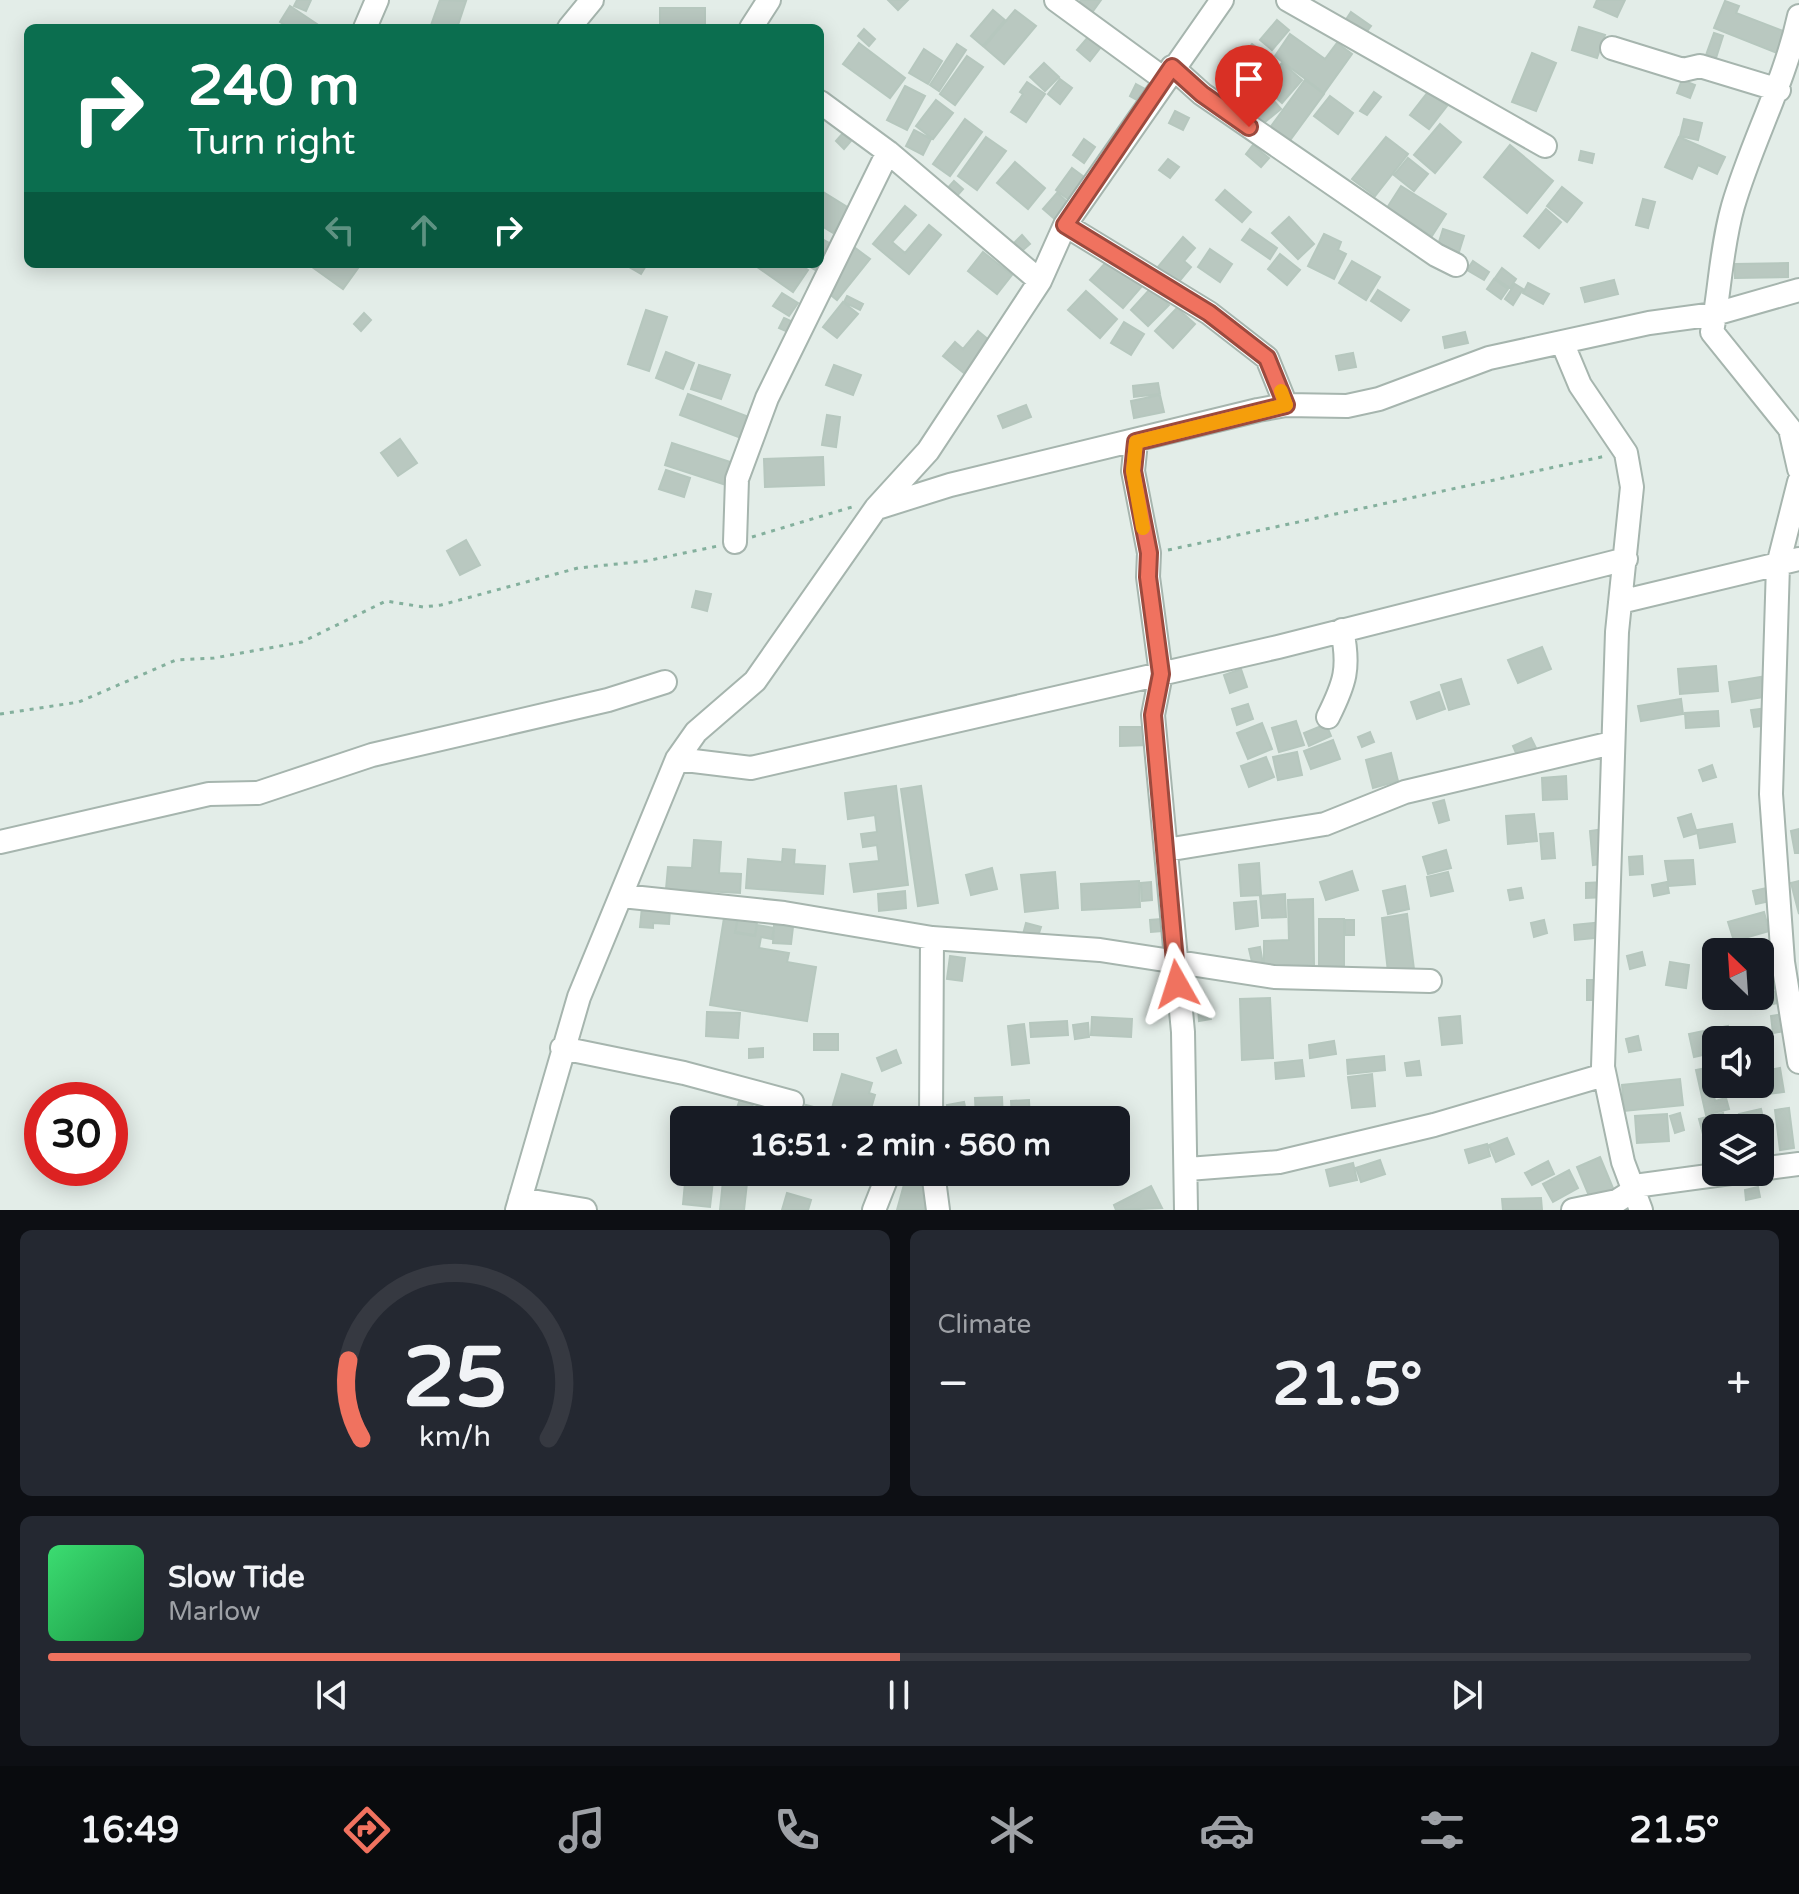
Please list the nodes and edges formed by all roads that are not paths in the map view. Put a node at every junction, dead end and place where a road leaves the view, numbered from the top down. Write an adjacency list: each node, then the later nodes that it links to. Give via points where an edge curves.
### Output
1 (377, 0): 8 (street)
2 (592, 0): 9 (street)
3 (769, 0): 10 (street)
4 (1056, 0): 12 (street)
5 (1222, 0): 12 (street)
6 (1288, 0): 15 (street)
7 (1799, 16): 13 (street)
8 (367, 24)
9 (572, 24)
10 (754, 24)
11 (1612, 48): 13 (street, via 1683,70 1700,66)
12 (1168, 73): 17 (street); 18 (street)
13 (1779, 90): 21 (street, via 1734,203 1719,262)
14 (824, 105): 16 (street)
15 (1545, 146)
16 (888, 152): 19 (street); 30 (street, via 767,398 737,479)
17 (1065, 225): 19 (street); 23 (street, via 1209,313 1267,358)
18 (1456, 265)
19 (1040, 281): 25 (street)
20 (1799, 290): 21 (street)
21 (1715, 314): 22 (street); 26 (street, via 1712,332 1790,429)
22 (1562, 342): 23 (street, via 1489,358 1379,399 1347,406); 31 (street, via 1580,385 1626,453 1632,487)
23 (1286, 405): 24 (street)
24 (1136, 442): 28 (street); 35 (street, via 1133,471 1149,553)
25 (928, 451): 28 (street); 29 (street)
26 (1799, 469)
27 (1799, 482): 32 (street)
28 (950, 485): 29 (street)
29 (876, 508): 39 (street, via 755,681 696,732)
30 (735, 542)
31 (1626, 559): 33 (street); 34 (street)
32 (1789, 562): 33 (street); 47 (street, via 1771,794 1783,962)
33 (1620, 602): 38 (street)
34 (1342, 630): 35 (street); 37 (street, via 1348,661 1342,690)
35 (1161, 674): 39 (street, via 751,768); 41 (street, via 1153,715)
36 (665, 682): 40 (street, via 372,755 258,793 209,794)
37 (1328, 717)
38 (1612, 743): 41 (street, via 1405,792 1325,824); 48 (street)
39 (677, 759): 42 (street)
40 (0, 842)
41 (1166, 850): 44 (street)
42 (622, 896): 43 (street, via 784,913); 46 (street)
43 (932, 938): 44 (street); 50 (street)
44 (1174, 960): 45 (street, via 1274,977); 53 (street, via 1183,1032)
45 (1430, 981)
46 (562, 1048): 49 (street); 58 (street)
47 (1799, 1062)
48 (1604, 1075): 53 (street, via 1434,1125 1279,1162); 57 (street, via 1623,1162)
49 (792, 1102)
50 (931, 1106)
51 (1799, 1164): 52 (street)
52 (1774, 1167)
53 (1188, 1169): 62 (street)
54 (1702, 1177): 57 (street, via 1642,1185)
55 (883, 1186): 60 (street)
56 (935, 1186): 61 (street)
57 (1639, 1200): 63 (street)
58 (518, 1205): 59 (street)
59 (585, 1210)
60 (874, 1210)
61 (938, 1210)
62 (1186, 1210)
63 (1573, 1210)

